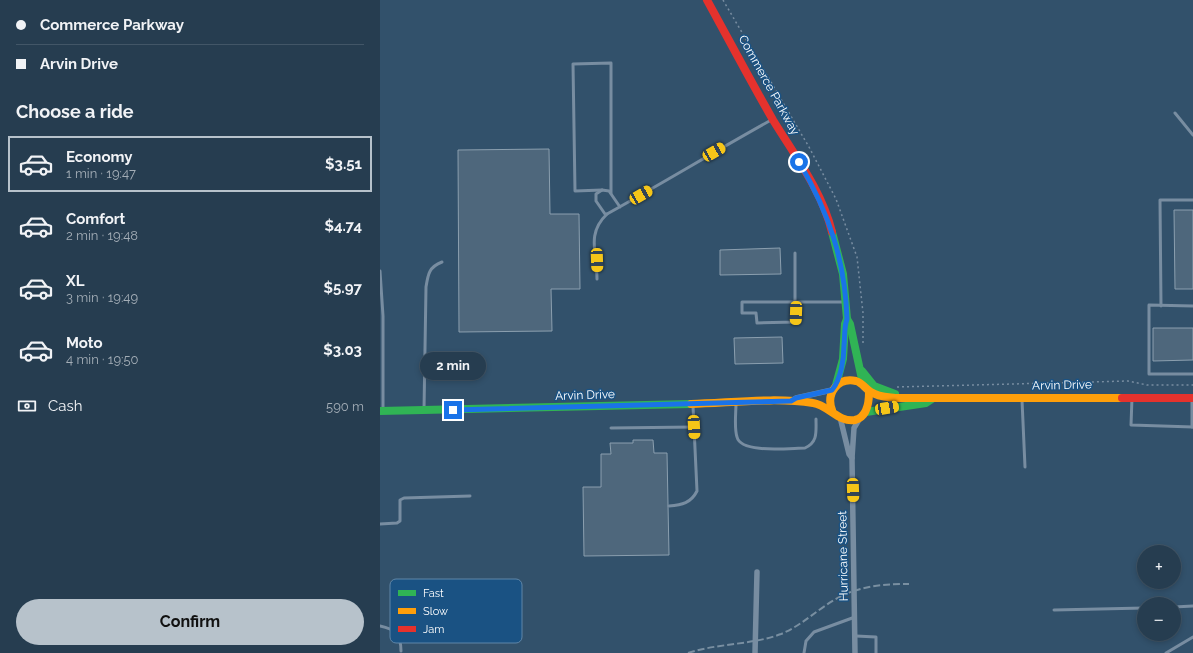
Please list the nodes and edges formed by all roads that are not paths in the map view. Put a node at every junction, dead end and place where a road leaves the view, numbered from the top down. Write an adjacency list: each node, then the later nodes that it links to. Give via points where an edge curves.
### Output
1 (707, 0): 3 (street, Commerce Parkway)
2 (1175, 113): 4 (lane)
3 (773, 119): 8 (lane); 14 (street, Commerce Parkway, via 825,210 838,252)
4 (1193, 136)
5 (602, 190): 6 (lane); 6 (lane, via 575,191 573,64 612,63); 9 (lane, via 596,194 596,201)
6 (611, 193): 8 (lane)
7 (1193, 200): 16 (lane, via 1160,200)
8 (620, 207): 9 (lane)
9 (607, 214): 13 (lane, via 599,222 594,238)
10 (795, 253): 15 (lane)
11 (442, 262): 35 (lane, via 429,270 426,286)
12 (380, 271): 18 (lane)
13 (597, 279)
14 (846, 302): 15 (lane); 19 (street, Commerce Parkway)
15 (796, 303): 15 (lane, via 742,302 742,313 756,313 757,323 795,322)
16 (1161, 306): 17 (lane); 21 (lane, via 1149,305 1149,374)
17 (1193, 306)
18 (381, 316): 22 (lane)
19 (847, 319): 20 (street, Commerce Parkway); 24 (street, Commerce Parkway, via 843,359)
20 (858, 366): 23 (street, Commerce Parkway); 27 (street, via 874,386)
21 (1193, 374)
22 (382, 382): 34 (lane)
23 (863, 384): 24 (street, Arvin Drive, via 848,380); 25 (street)
24 (834, 388): 31 (street, Arvin Drive); 36 (street, via 829,400)
25 (869, 392): 27 (street, Arvin Drive, via 885,397); 37 (street)
26 (1132, 397): 28 (street, Arvin Drive); 29 (street, Arvin Drive); 42 (lane, via 1131,426)
27 (907, 398): 30 (street, Arvin Drive)
28 (1022, 398): 30 (street, Arvin Drive); 45 (lane)
29 (1193, 398): 42 (lane)
30 (932, 399): 37 (street, Arvin Drive, via 926,403)
31 (791, 401): 32 (street, Arvin Drive); 36 (street, Arvin Drive, via 815,403)
32 (736, 403): 33 (street, Arvin Drive); 40 (lane, via 737,438 741,444 750,448 805,448 816,438)
33 (693, 404): 35 (street, Arvin Drive); 41 (lane)
34 (382, 410): 35 (street, Arvin Drive)
35 (424, 410)
36 (832, 410): 38 (street, Arvin Drive)
37 (866, 412): 39 (street)
38 (840, 417): 39 (street, via 850,420); 44 (street, Hurricane Street)
39 (860, 418): 44 (street, Hurricane Street, via 854,428)
40 (816, 419)
41 (694, 427): 43 (lane); 47 (lane, via 697,491 694,498 686,503)
42 (1192, 427)
43 (611, 428)
44 (852, 458): 54 (street, Hurricane Street)
45 (1025, 467)
46 (470, 496): 48 (lane, via 404,498 400,500 400,521)
47 (669, 506)
48 (380, 524)
49 (757, 572): 61 (street)
50 (1193, 606): 51 (lane)
51 (1181, 607)
52 (1137, 608): 53 (lane)
53 (1054, 610)
54 (855, 617): 57 (street, Hurricane Street); 62 (lane, via 809,636)
55 (380, 626): 56 (lane)
56 (390, 629)
57 (856, 636): 63 (street, Hurricane Street); 64 (lane, via 876,637)
58 (1193, 638): 65 (lane)
59 (401, 643): 60 (lane)
60 (401, 650)
61 (755, 653)
62 (804, 653)
63 (855, 653)
64 (876, 653)
65 (1166, 653)

